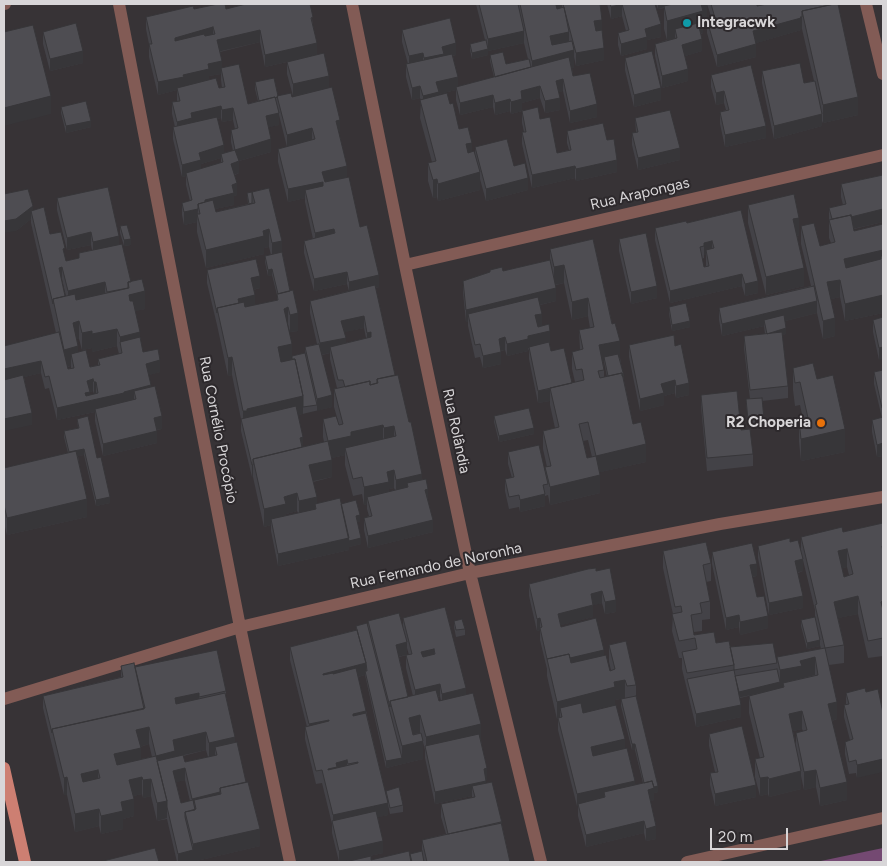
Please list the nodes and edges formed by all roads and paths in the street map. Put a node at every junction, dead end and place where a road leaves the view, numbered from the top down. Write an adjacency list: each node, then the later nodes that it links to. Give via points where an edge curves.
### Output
1 (119, 4): 9 (street, Rua Cornélio Procópio)
2 (352, 4): 6 (street, Rua Rolândia)
3 (866, 4): 4 (street)
4 (883, 74)
5 (883, 155): 6 (street, Rua Arapongas)
6 (405, 265): 8 (street, Rua Rolândia)
7 (883, 497): 8 (street, Rua Fernando de Noronha, via 720,524)
8 (470, 573): 9 (street, Rua Fernando de Noronha); 15 (street, Rua Rolândia)
9 (240, 627): 10 (street, Rua Fernando de Noronha); 14 (street, Rua Cornélio Procópio)
10 (4, 699)
11 (4, 768): 13 (main road)
12 (883, 818): 16 (street)
13 (25, 862)
14 (290, 862)
15 (541, 862)
16 (687, 862)

